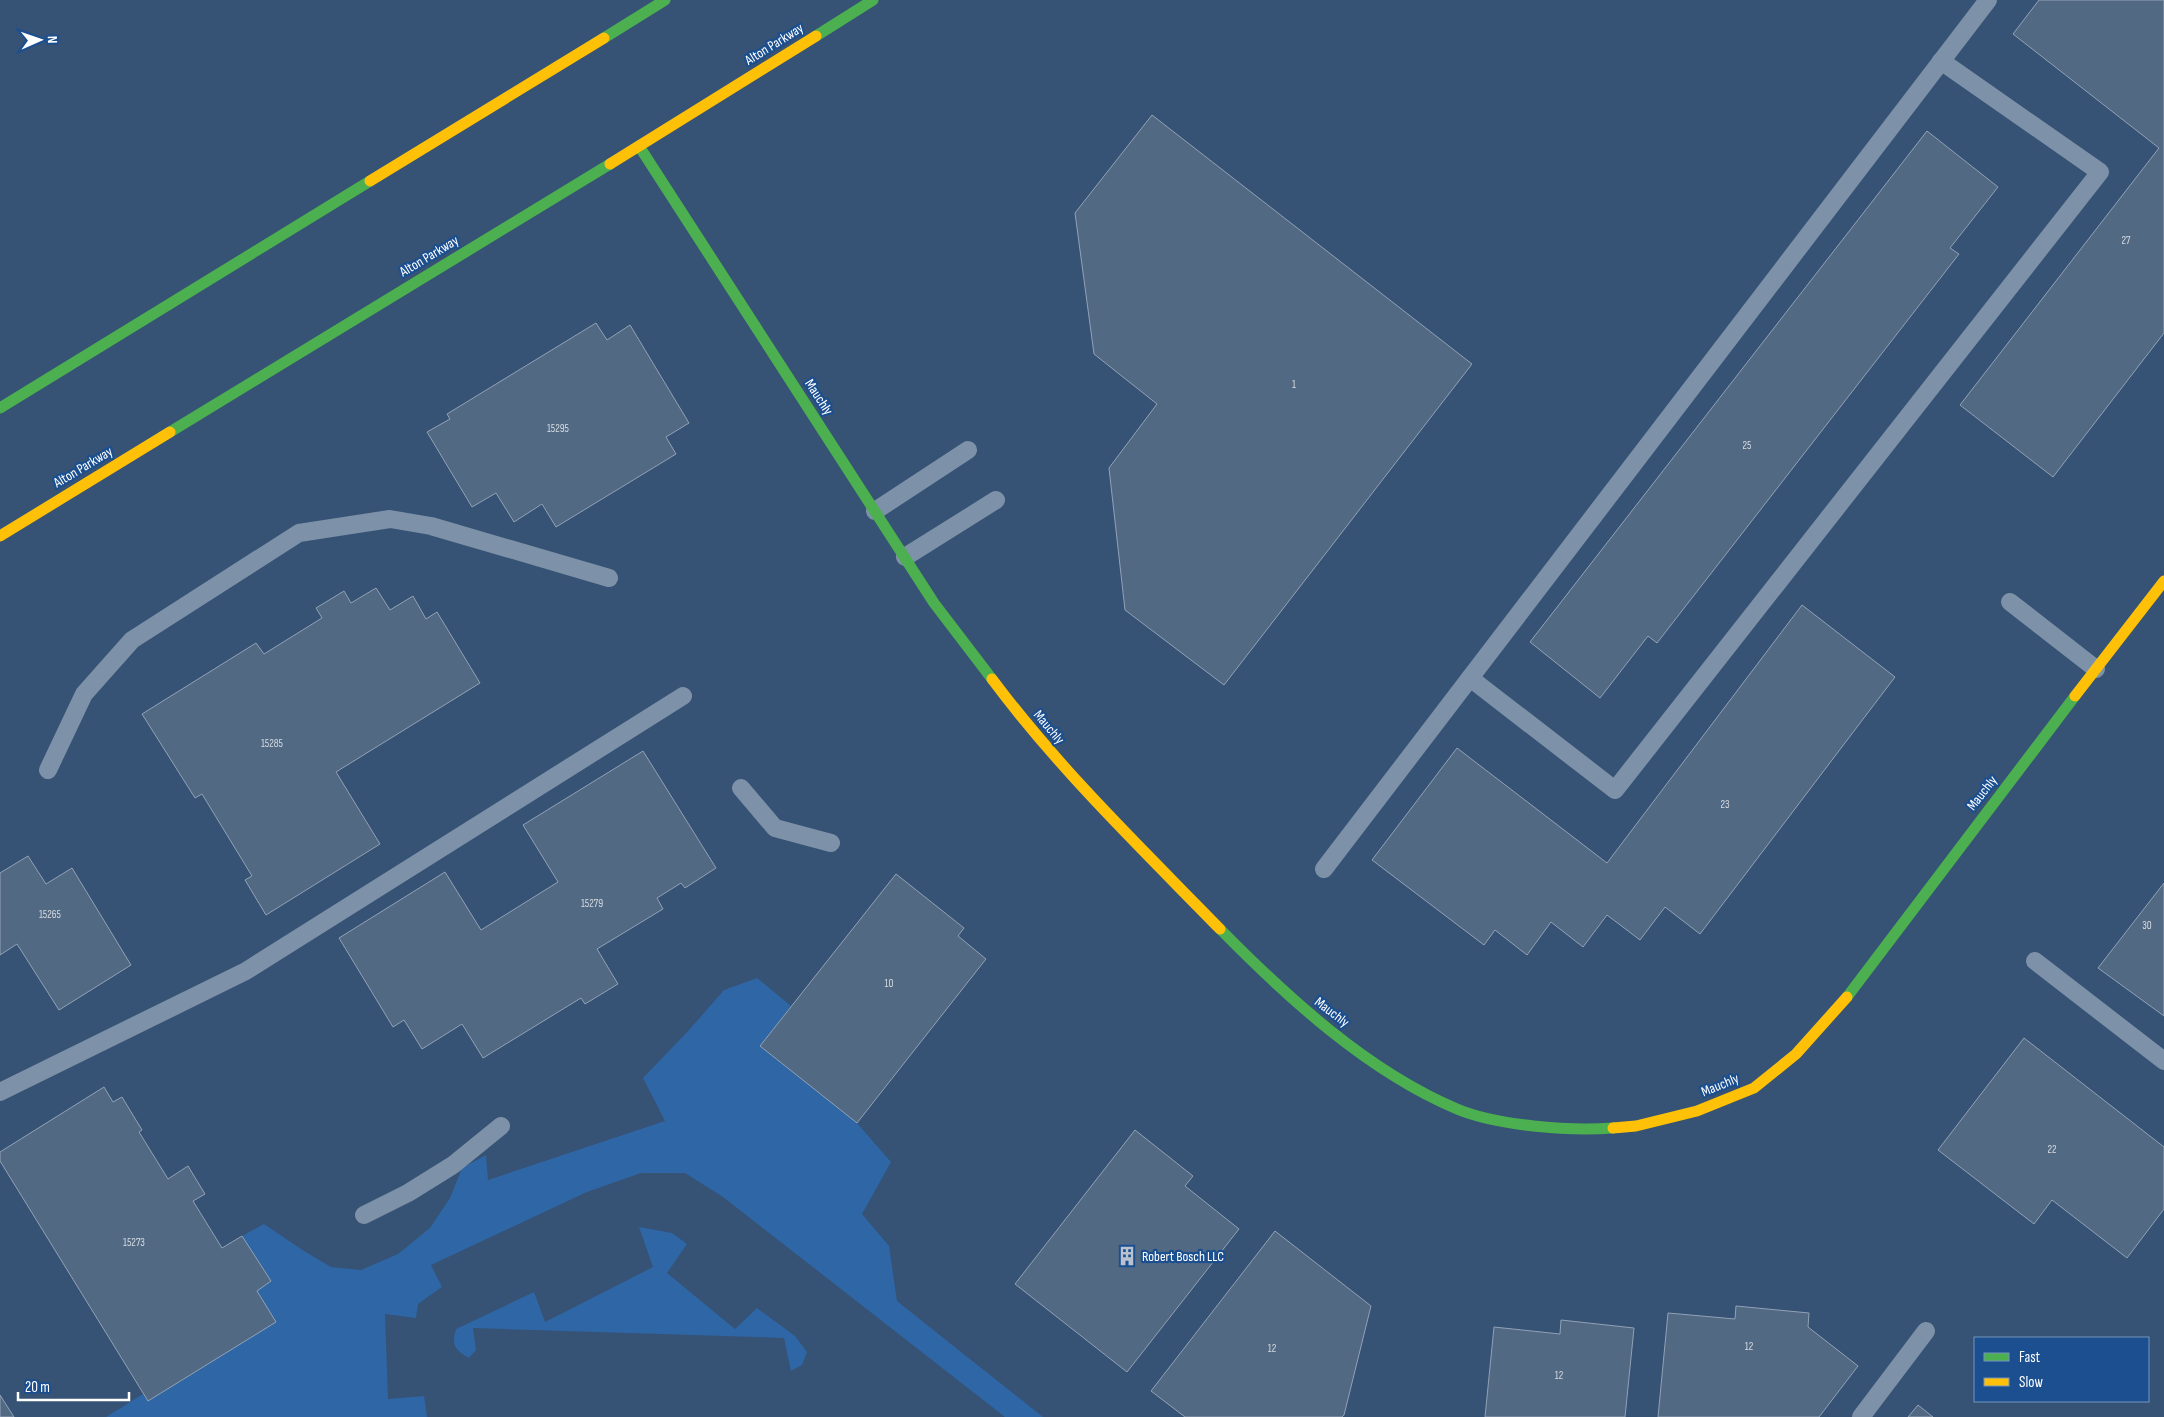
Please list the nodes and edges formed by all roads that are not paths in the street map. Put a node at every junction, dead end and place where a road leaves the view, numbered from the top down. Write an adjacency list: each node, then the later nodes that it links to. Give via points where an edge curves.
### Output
1 (665, 0): 6 (street)
2 (873, 0): 5 (street, Alton Parkway)
3 (1988, 0): 4 (lane)
4 (1941, 61): 16 (lane); 16 (lane, via 2100,172 1615,790)
5 (639, 146): 9 (street, Mauchly); 10 (street, Alton Parkway)
6 (0, 408)
7 (968, 450): 9 (lane)
8 (996, 500): 11 (lane)
9 (875, 512): 11 (street, Mauchly)
10 (0, 536)
11 (905, 557): 15 (street, Mauchly, via 934,602 1039,739 1078,784 1268,978 1304,1010 1375,1063 1457,1109 1496,1121 1585,1130 1636,1126 1697,1111 1754,1088 1796,1054 1879,956)
12 (609, 578): 18 (lane, via 431,526 390,519 299,533 132,640 84,694)
13 (2164, 581): 15 (street, Mauchly)
14 (2010, 602): 15 (lane)
15 (2096, 669)
16 (1470, 678): 21 (lane)
17 (683, 696): 24 (lane, via 246,971)
18 (48, 770)
19 (741, 788): 20 (lane, via 775,828)
20 (831, 843)
21 (1324, 869)
22 (2035, 962): 23 (lane)
23 (2164, 1060)
24 (0, 1092)
25 (501, 1126): 26 (lane, via 453,1165)
26 (364, 1215)
27 (1926, 1331): 28 (lane)
28 (1860, 1417)

